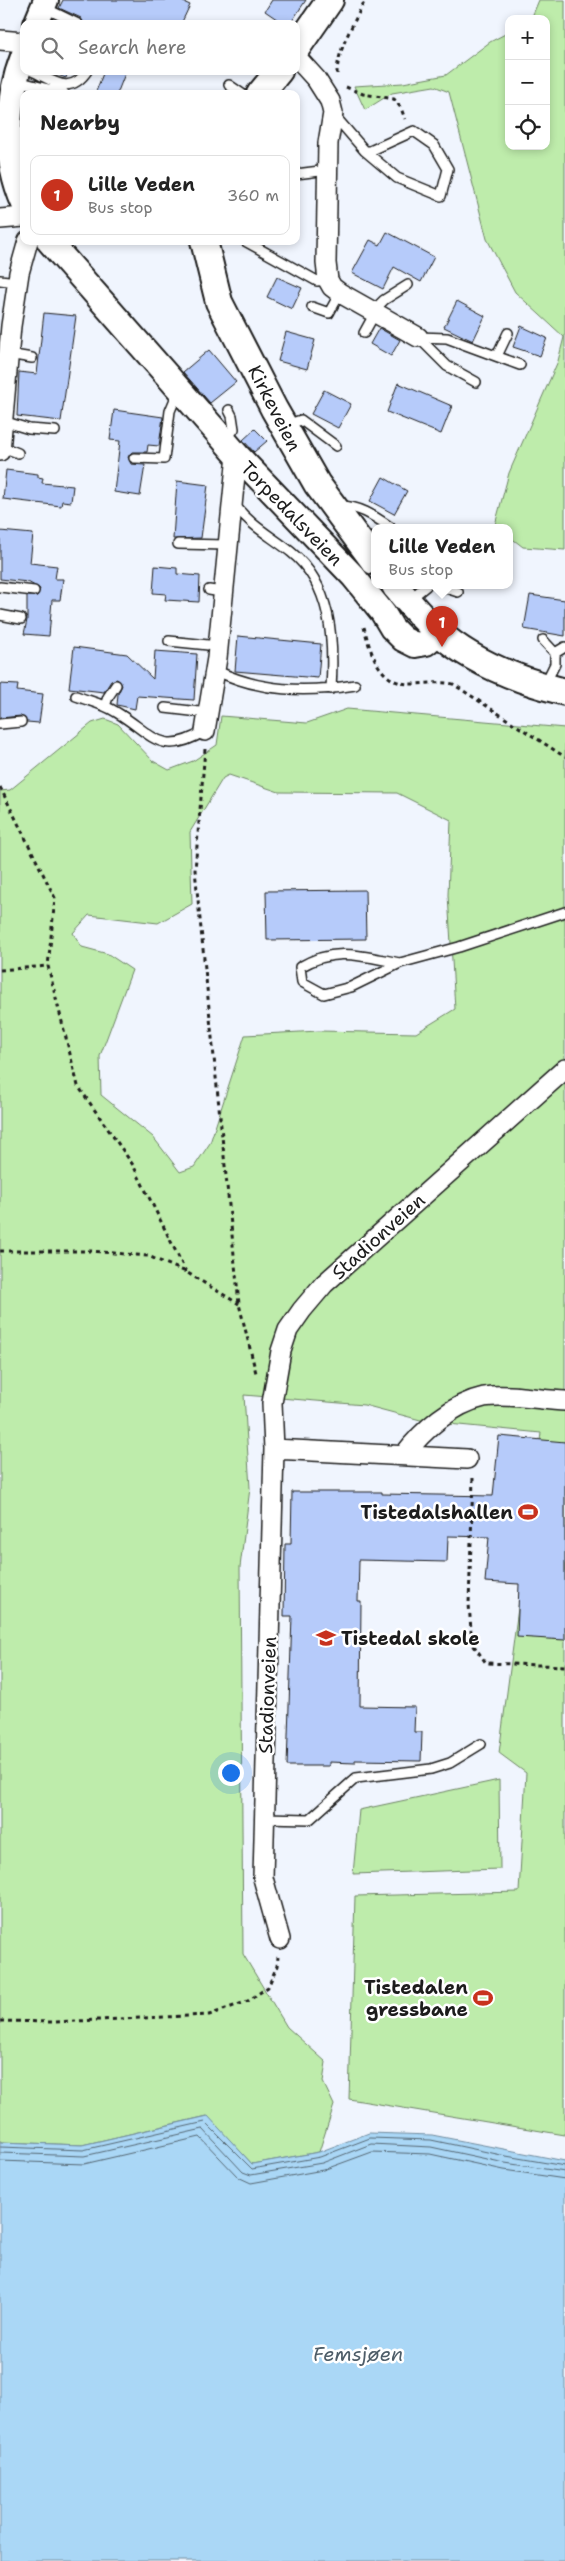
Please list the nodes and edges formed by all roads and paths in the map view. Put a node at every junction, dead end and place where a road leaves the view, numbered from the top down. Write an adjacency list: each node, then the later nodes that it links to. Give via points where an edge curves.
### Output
1 (365, 0): 19 (path, via 343,48 337,74 353,92 394,99 401,108)
2 (328, 1): 7 (main road)
3 (41, 10): 4 (lane)
4 (67, 20)
5 (0, 40): 6 (street)
6 (20, 42)
7 (300, 44)
8 (300, 62): 18 (street, via 316,79 330,101)
9 (21, 75): 23 (street, via 8,122 11,154)
10 (35, 75): 15 (lane)
11 (42, 75): 12 (lane, via 71,86 79,83)
12 (84, 75)
13 (276, 75): 17 (main road)
14 (229, 86): 16 (lane)
15 (61, 90)
16 (236, 90)
17 (263, 90)
18 (333, 114): 20 (lane); 21 (street)
19 (410, 133): 20 (lane, via 370,152); 20 (lane, via 414,131 434,145 448,169 440,196 397,178)
20 (365, 151)
21 (328, 170): 22 (lane); 32 (street, via 326,263)
22 (300, 174)
23 (20, 189)
24 (20, 217): 25 (street)
25 (0, 219)
26 (26, 245): 30 (street)
27 (53, 245): 44 (street, Torpedalsveien)
28 (205, 245): 47 (main road, Kirkeveien, via 219,302)
29 (252, 245): 32 (lane)
30 (9, 281): 35 (street)
31 (408, 285): 34 (lane, via 384,300)
32 (334, 287): 33 (lane, via 329,313); 34 (street)
33 (312, 307)
34 (374, 312): 36 (lane); 38 (street)
35 (6, 325): 39 (street)
36 (364, 333)
37 (508, 333): 40 (lane)
38 (418, 337): 40 (lane, via 447,338); 43 (lane, via 447,366)
39 (2, 354): 41 (lane); 46 (street)
40 (497, 356): 42 (lane)
41 (32, 358)
42 (520, 365)
43 (476, 382)
44 (179, 389): 51 (street, Torpedalsveien); 52 (lane, via 170,411 164,459)
45 (229, 410): 51 (lane, via 234,429)
46 (3, 421): 48 (lane, via 29,429); 49 (street)
47 (283, 426): 50 (lane, via 301,420); 54 (main road, Kirkeveien)
48 (55, 431)
49 (4, 446)
50 (336, 446)
51 (231, 448): 53 (street, Torpedalsveien); 67 (street, Torpedalsveien, via 353,576 403,639 416,645 426,643)
52 (134, 458)
53 (232, 501): 57 (street, Torpedalsveien); 76 (lane, via 248,521 292,553 309,570 323,598 329,623 333,656)
54 (334, 507): 55 (lane, via 349,506 369,513); 58 (main road, Kirkeveien)
55 (386, 524)
56 (178, 544): 57 (lane)
57 (227, 545): 70 (street, Torpedalsveien, via 216,591)
58 (371, 557)
59 (0, 587): 61 (lane)
60 (449, 589): 63 (lane)
61 (34, 591)
62 (410, 591): 67 (main road)
63 (458, 592)
64 (0, 615): 65 (lane)
65 (21, 619)
66 (363, 619): 84 (path, via 371,656 392,679 408,684 437,681 453,684)
67 (438, 633): 77 (main road, via 486,662)
68 (544, 640): 72 (lane)
69 (169, 641): 70 (lane)
70 (218, 646): 73 (street, Torpedalsveien)
71 (565, 647): 72 (lane)
72 (555, 653): 77 (lane)
73 (215, 670): 76 (lane, via 237,681 271,688 307,692); 82 (street, Torpedalsveien)
74 (116, 685): 79 (lane)
75 (355, 685): 76 (lane)
76 (331, 689)
77 (555, 690)
78 (76, 696): 79 (lane)
79 (105, 706): 82 (lane, via 162,743 183,742)
80 (164, 708): 82 (lane)
81 (21, 722): 83 (lane)
82 (207, 722): 92 (path, via 195,870 239,1304)
83 (0, 724)
84 (565, 758)
85 (0, 787): 88 (path, via 55,898)
86 (565, 912): 87 (lane)
87 (400, 963): 87 (lane, via 351,987 324,994 302,982 300,967 316,957 347,952)
88 (48, 966): 89 (path); 92 (path, via 78,1086 134,1165)
89 (0, 970)
90 (565, 1069): 94 (street, Stadionveien, via 324,1284 302,1310 288,1330 280,1351 272,1403)
91 (0, 1250): 92 (path, via 91,1251 148,1256)
92 (186, 1272)
93 (565, 1401): 95 (street, via 483,1397 428,1426)
94 (274, 1448): 95 (street); 99 (street, Stadionveien)
95 (404, 1454): 96 (street)
96 (467, 1459): 97 (path, via 474,1482 469,1604 472,1643 486,1663)
97 (565, 1666)
98 (481, 1744): 99 (lane, via 450,1763 431,1769 356,1778 310,1819)
99 (264, 1818): 100 (street, Stadionveien, via 263,1878)
100 (280, 1939): 101 (path, via 277,1966 268,1986 248,2001 209,2015 54,2022)
101 (0, 2021)

